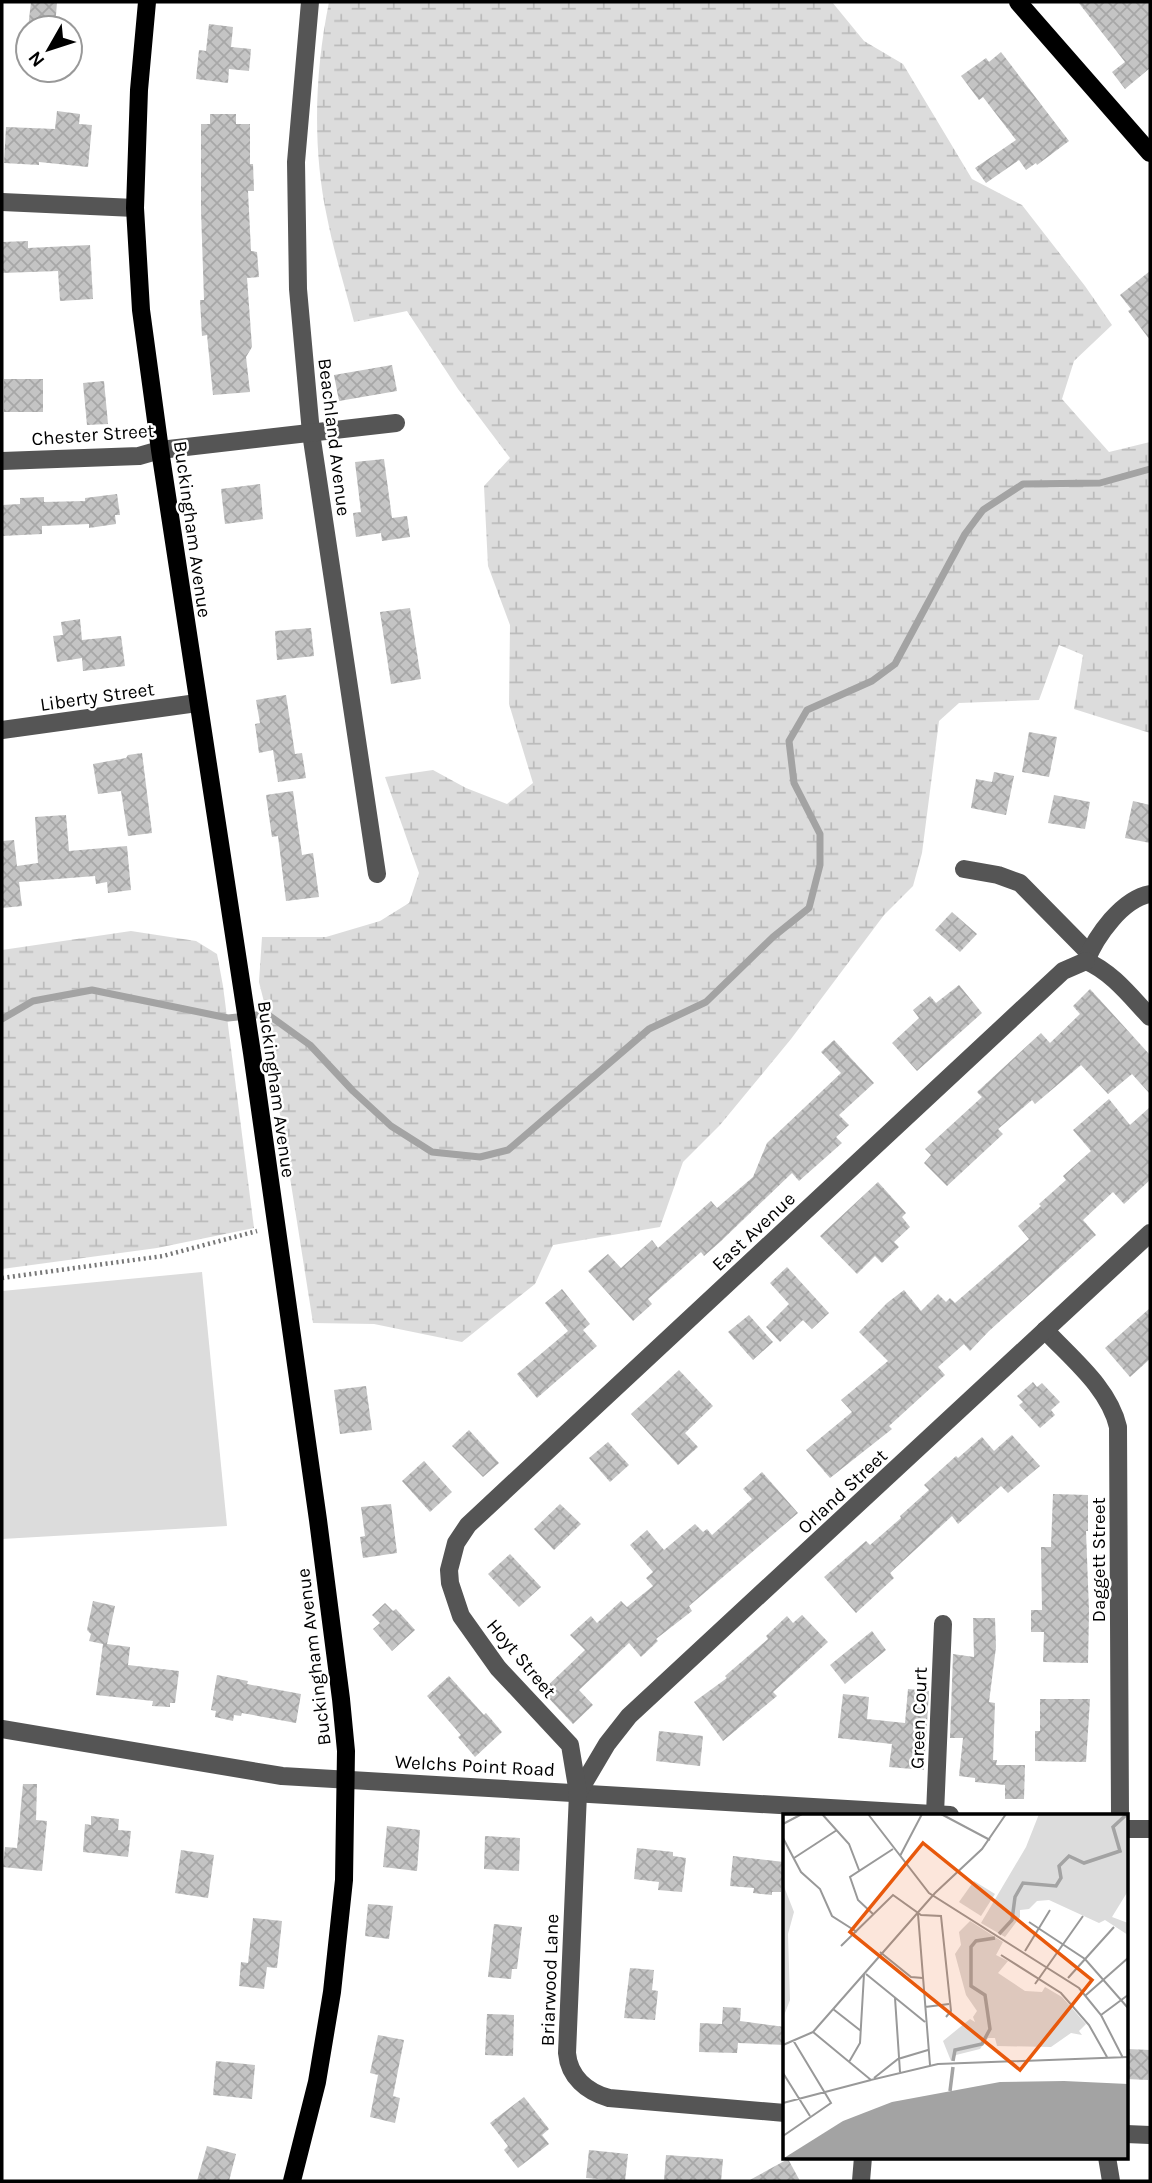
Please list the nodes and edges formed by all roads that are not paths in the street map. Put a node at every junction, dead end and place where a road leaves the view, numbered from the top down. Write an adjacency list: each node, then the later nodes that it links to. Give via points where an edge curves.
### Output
1 (147, 2): 6 (main road, Buckingham Avenue)
2 (310, 2): 8 (street, Beachland Avenue, via 296,162 298,289)
3 (1017, 2): 4 (main road)
4 (1150, 153)
5 (2, 202): 6 (street)
6 (135, 208): 9 (main road, Buckingham Avenue, via 141,310)
7 (396, 424): 8 (street, Chester Street)
8 (311, 433): 9 (street, Chester Street); 14 (street, Beachland Avenue)
9 (160, 450): 10 (street, Chester Street, via 139,456); 11 (main road, Buckingham Avenue)
10 (2, 461)
11 (197, 703): 12 (street, Liberty Street); 23 (main road, Buckingham Avenue, via 252,1053 335,1647)
12 (2, 730)
13 (964, 869): 16 (street, via 1020,883)
14 (377, 874)
15 (1150, 894): 16 (street, via 1127,905 1106,926)
16 (1088, 957): 17 (street); 20 (street, East Avenue, via 1063,971 468,1525)
17 (1149, 1013)
18 (1150, 1233): 19 (street, Orland Street)
19 (1045, 1330): 24 (street, Orland Street, via 629,1716 600,1753); 27 (street, Daggett Street, via 1106,1396 1118,1427)
20 (456, 1543): 24 (street, Hoyt Street, via 450,1583 461,1616 498,1668 570,1745)
21 (943, 1624): 26 (street, Green Court)
22 (2, 1729): 23 (street, Welchs Point Road, via 244,1771)
23 (346, 1779): 24 (street, Welchs Point Road); 35 (main road, Buckingham Avenue, via 344,1880 332,1992 317,2082)
24 (578, 1793): 25 (street, Welchs Point Road); 30 (street, Briarwood Lane, via 567,2053 571,2070 589,2090 609,2098)
25 (926, 1814)
26 (943, 1814)
27 (1120, 1814)
28 (1128, 1829): 29 (street)
29 (1150, 1829)
30 (783, 2113)
31 (1128, 2134): 32 (street)
32 (1150, 2135)
33 (863, 2158): 36 (street)
34 (1107, 2158): 37 (street)
35 (292, 2181)
36 (861, 2181)
37 (1111, 2181)

